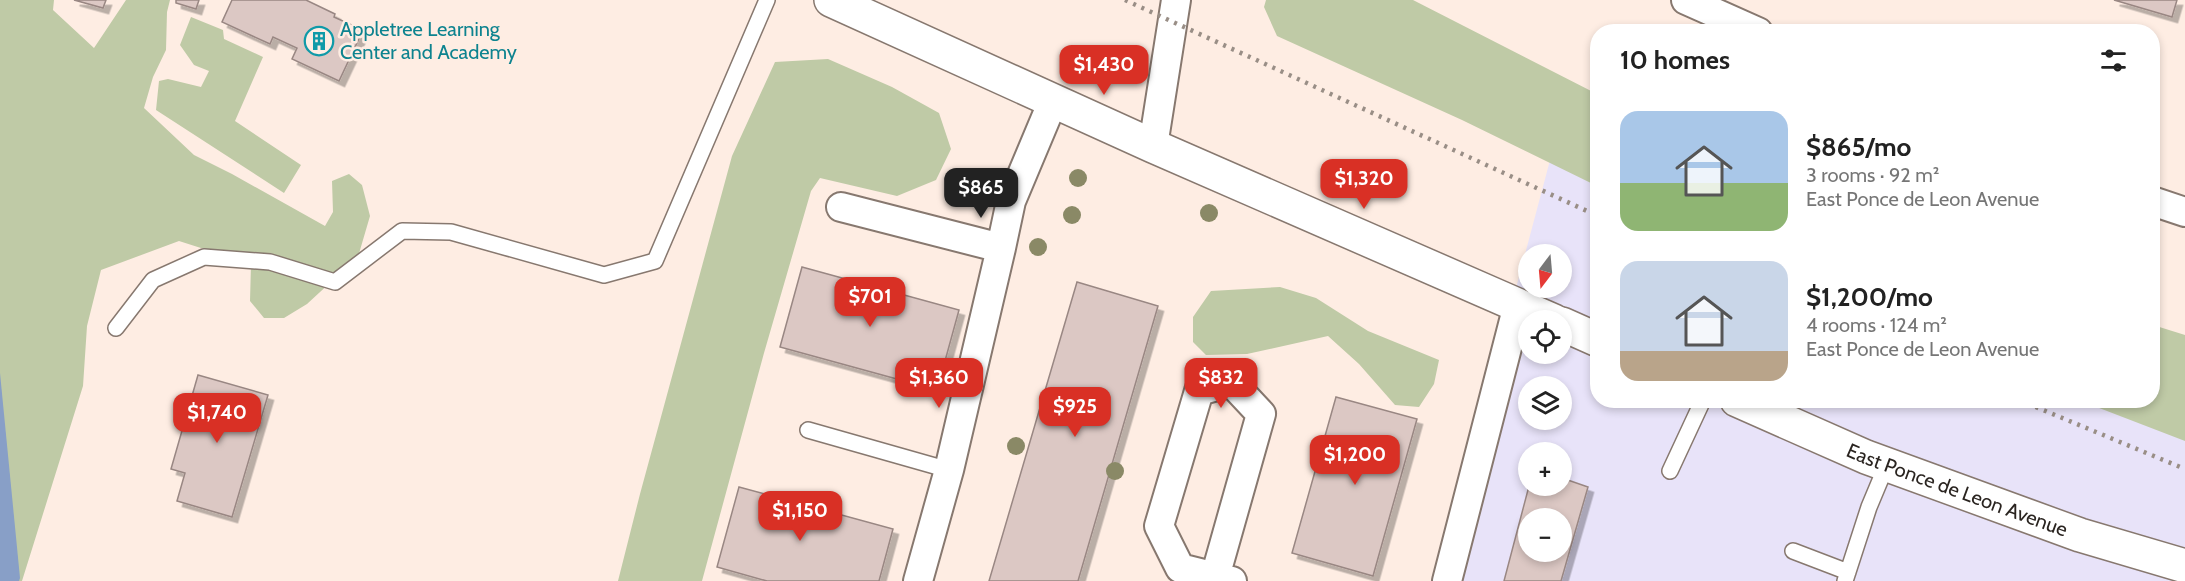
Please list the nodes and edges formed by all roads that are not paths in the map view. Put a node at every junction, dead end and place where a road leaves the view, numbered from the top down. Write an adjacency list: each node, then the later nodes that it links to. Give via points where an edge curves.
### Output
1 (767, 0): 14 (lane, via 655,261 604,275 451,232 402,231 335,282 270,262 204,257 153,280)
2 (831, 0): 6 (main road)
3 (1176, 0): 7 (street)
4 (1686, 0): 5 (street)
5 (1740, 24)
6 (1053, 101): 7 (main road); 11 (street, via 1011,201)
7 (1153, 146): 12 (main road)
8 (2160, 204): 10 (street)
9 (841, 207): 11 (street)
10 (2185, 212)
11 (1001, 248): 21 (street)
12 (1518, 305): 13 (main road); 28 (street)
13 (1529, 310)
14 (116, 328)
15 (1572, 328): 16 (main road)
16 (1590, 336)
17 (1699, 408): 22 (lane)
18 (1756, 408): 20 (main road, East Ponce de Leon Avenue)
19 (808, 430): 21 (lane)
20 (1887, 464): 24 (main road, East Ponce de Leon Avenue, via 2080,535); 25 (lane)
21 (949, 470): 27 (street)
22 (1670, 471)
23 (1793, 551): 25 (lane)
24 (2185, 566)
25 (1847, 577)
26 (1224, 579): 26 (street, via 1180,568 1159,526 1199,391 1231,382 1261,414)
27 (918, 581)
28 (1447, 581)

